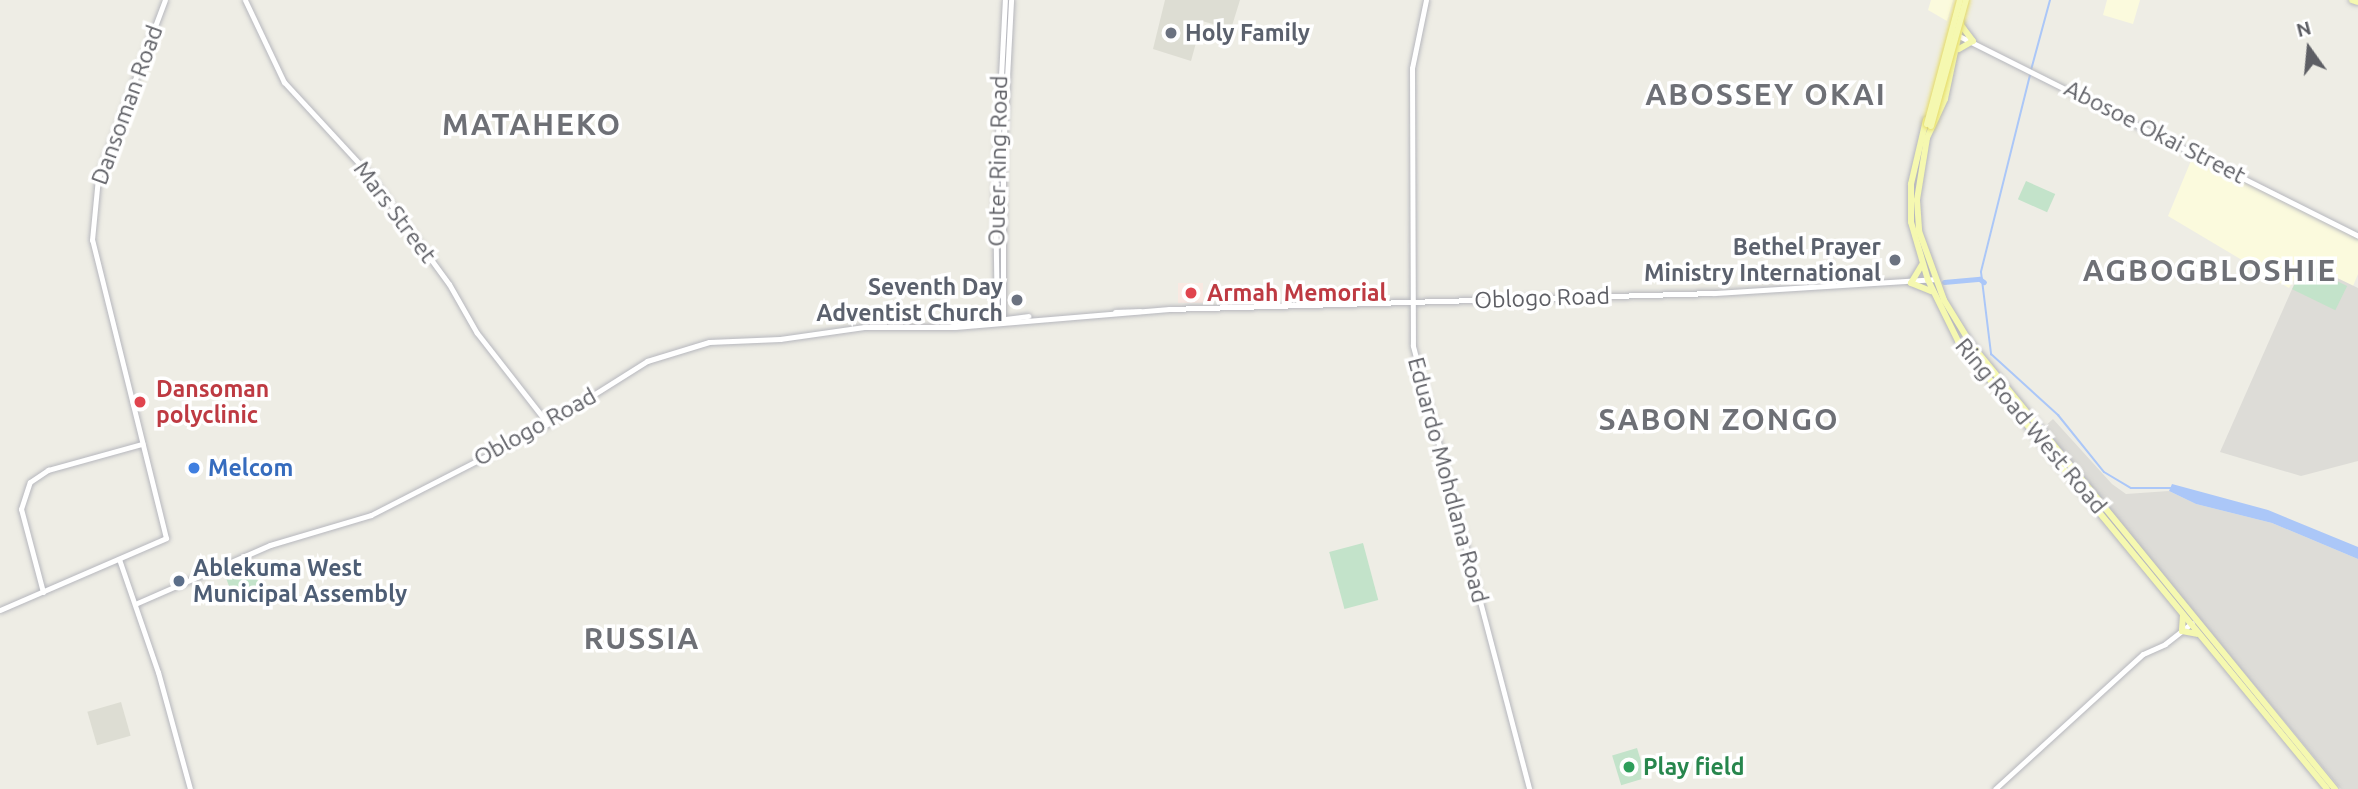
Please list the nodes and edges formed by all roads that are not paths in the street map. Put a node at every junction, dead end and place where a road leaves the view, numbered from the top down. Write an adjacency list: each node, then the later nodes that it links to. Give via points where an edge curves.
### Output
1 (165, 0): 23 (main road, Dansoman Road, via 101,170 92,212 94,259)
2 (245, 0): 22 (main road, Mars Street, via 284,82 368,173 449,284 477,333)
3 (1005, 0): 21 (main road, Outer Ring Road, via 995,195)
4 (1011, 0): 21 (main road, Outer Ring Road)
5 (1426, 0): 20 (main road, Eduardo Mohdlana Road, via 1412,68)
6 (1962, 0): 9 (main road, Ring Road West Road); 10 (main road, Ring Road West Road); 14 (main road, Ring Road West Road, bridge)
7 (2352, 0): 8 (main road)
8 (2358, 2)
9 (1961, 24): 11 (main road, Ring Road West Road); 12 (main road)
10 (1950, 32): 11 (main road, Abosoe Okai Street); 14 (main road, Ring Road West Road)
11 (1960, 36): 12 (main road, Abosoe Okai Street); 13 (main road, Ring Road West Road)
12 (1973, 41): 13 (main road); 15 (main road, Abosoe Okai Street)
13 (1957, 50): 14 (main road, Ring Road West Road, via 1936,125)
14 (1927, 129): 16 (main road, Ring Road West Road, via 1909,203); 17 (main road, Ring Road West Road, via 1916,215)
15 (2358, 236)
16 (1922, 262): 17 (main road, Ring Road West Road); 18 (main road, via 1920,274)
17 (1932, 279): 18 (main road, Oblogo Road); 19 (main road, Ring Road West Road); 29 (main road, Ring Road West Road, via 1971,344)
18 (1911, 283): 19 (main road, via 1926,286); 20 (main road, Oblogo Road)
19 (1934, 295): 28 (main road, Ring Road West Road, via 1969,357 2115,528)
20 (1410, 300): 21 (main road, Oblogo Road); 33 (main road, Eduardo Mohdlana Road, via 1416,364)
21 (1000, 320): 22 (main road, Oblogo Road, via 709,342 667,352)
22 (548, 424): 26 (main road, Oblogo Road, via 371,515 270,545)
23 (142, 444): 24 (main road, Dansoman Road, via 166,537); 25 (main road, via 48,470 30,482 21,509)
24 (119, 559): 25 (main road); 26 (main road)
25 (43, 592): 27 (main road)
26 (135, 604): 32 (main road)
27 (0, 610)
28 (2182, 615): 29 (main road, Ring Road West Road); 30 (main road)
29 (2193, 622): 30 (main road); 31 (main road, Ring Road West Road); 36 (main road)
30 (2182, 631): 31 (main road); 34 (main road, via 2143,654)
31 (2198, 635): 35 (main road, Ring Road West Road)
32 (190, 789)
33 (1529, 789)
34 (1996, 789)
35 (2327, 789)
36 (2335, 789)

